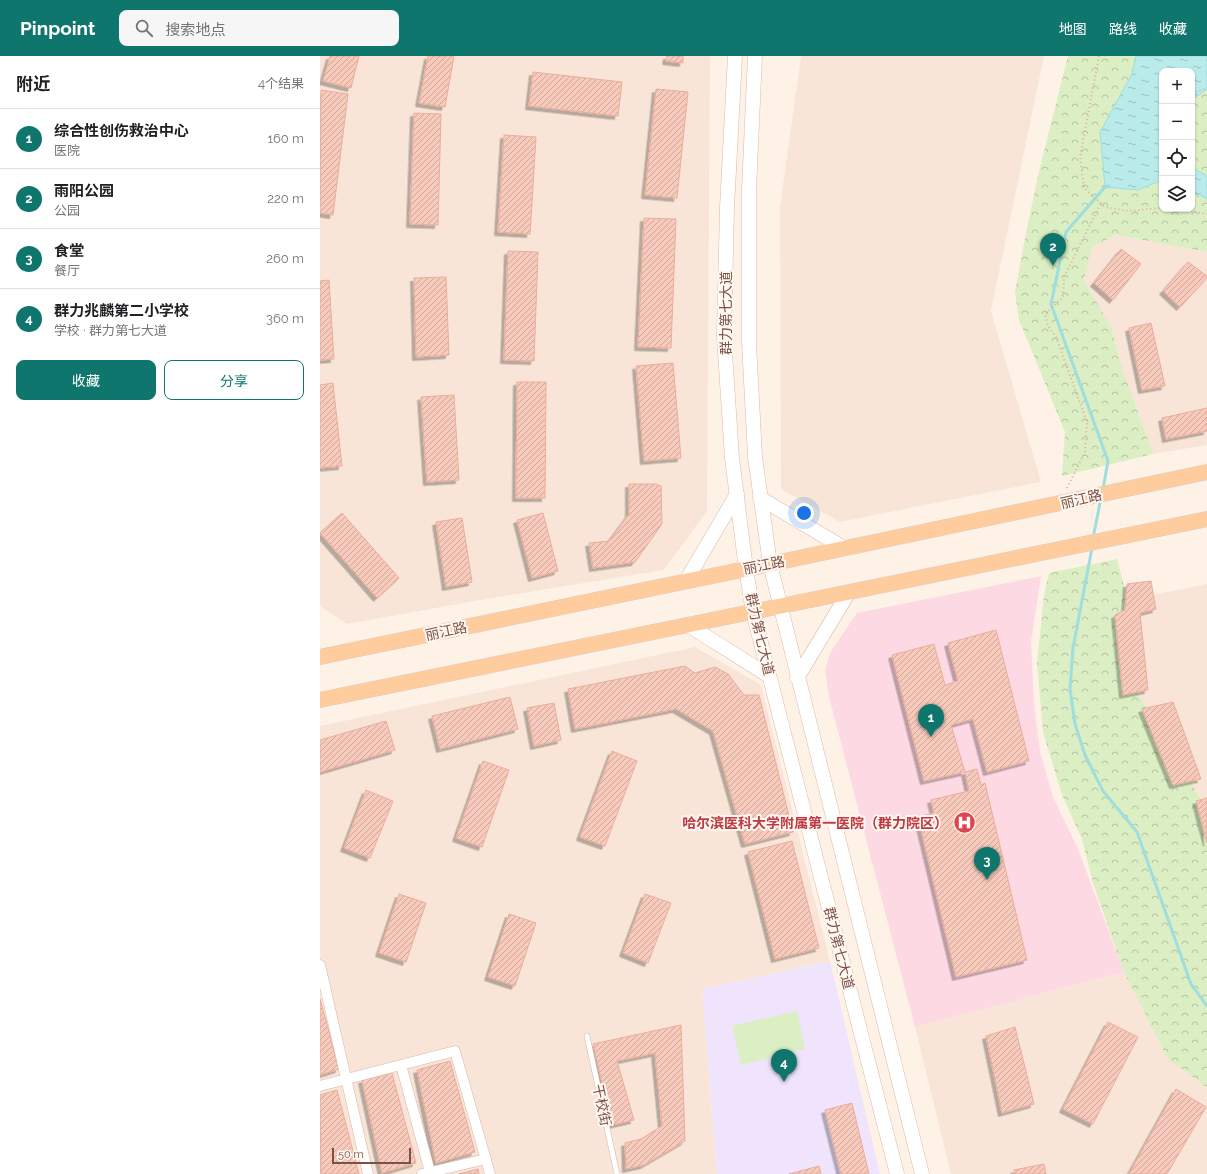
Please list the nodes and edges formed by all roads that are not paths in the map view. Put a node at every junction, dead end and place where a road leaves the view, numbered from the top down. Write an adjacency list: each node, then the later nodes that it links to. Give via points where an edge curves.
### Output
1 (735, 56): 4 (main road, 群力第七大道, via 727,208 724,337 732,458)
2 (755, 56): 5 (main road, 群力第七大道, via 750,190 749,342 754,456)
3 (1207, 472): 7 (main road, 丽江路)
4 (737, 494): 9 (main road, 群力第七大道); 10 (main road)
5 (760, 498): 7 (main road); 8 (main road, 群力第七大道)
6 (1207, 519): 11 (main road)
7 (844, 548): 8 (main road, 丽江路)
8 (770, 564): 9 (main road, 丽江路); 12 (main road, 群力第七大道)
9 (746, 569): 10 (main road, 丽江路); 13 (main road, 群力第七大道)
10 (686, 581): 15 (main road, 丽江路)
11 (849, 592): 12 (main road); 17 (main road)
12 (780, 607): 13 (main road); 17 (main road, 群力第七大道)
13 (753, 612): 14 (main road); 16 (main road, 群力第七大道)
14 (688, 625): 16 (main road); 18 (main road)
15 (320, 657)
16 (769, 676): 29 (main road, 群力第七大道)
17 (797, 678): 30 (main road, 群力第七大道)
18 (320, 700)
19 (320, 965): 22 (street)
20 (588, 1036): 28 (lane, 干校街)
21 (401, 1065): 22 (street); 24 (street, via 455,1051); 25 (street)
22 (346, 1079): 23 (street); 26 (street)
23 (320, 1086)
24 (486, 1159): 25 (street); 27 (street)
25 (426, 1173)
26 (368, 1174)
27 (490, 1174)
28 (617, 1174)
29 (897, 1174)
30 (922, 1174)

